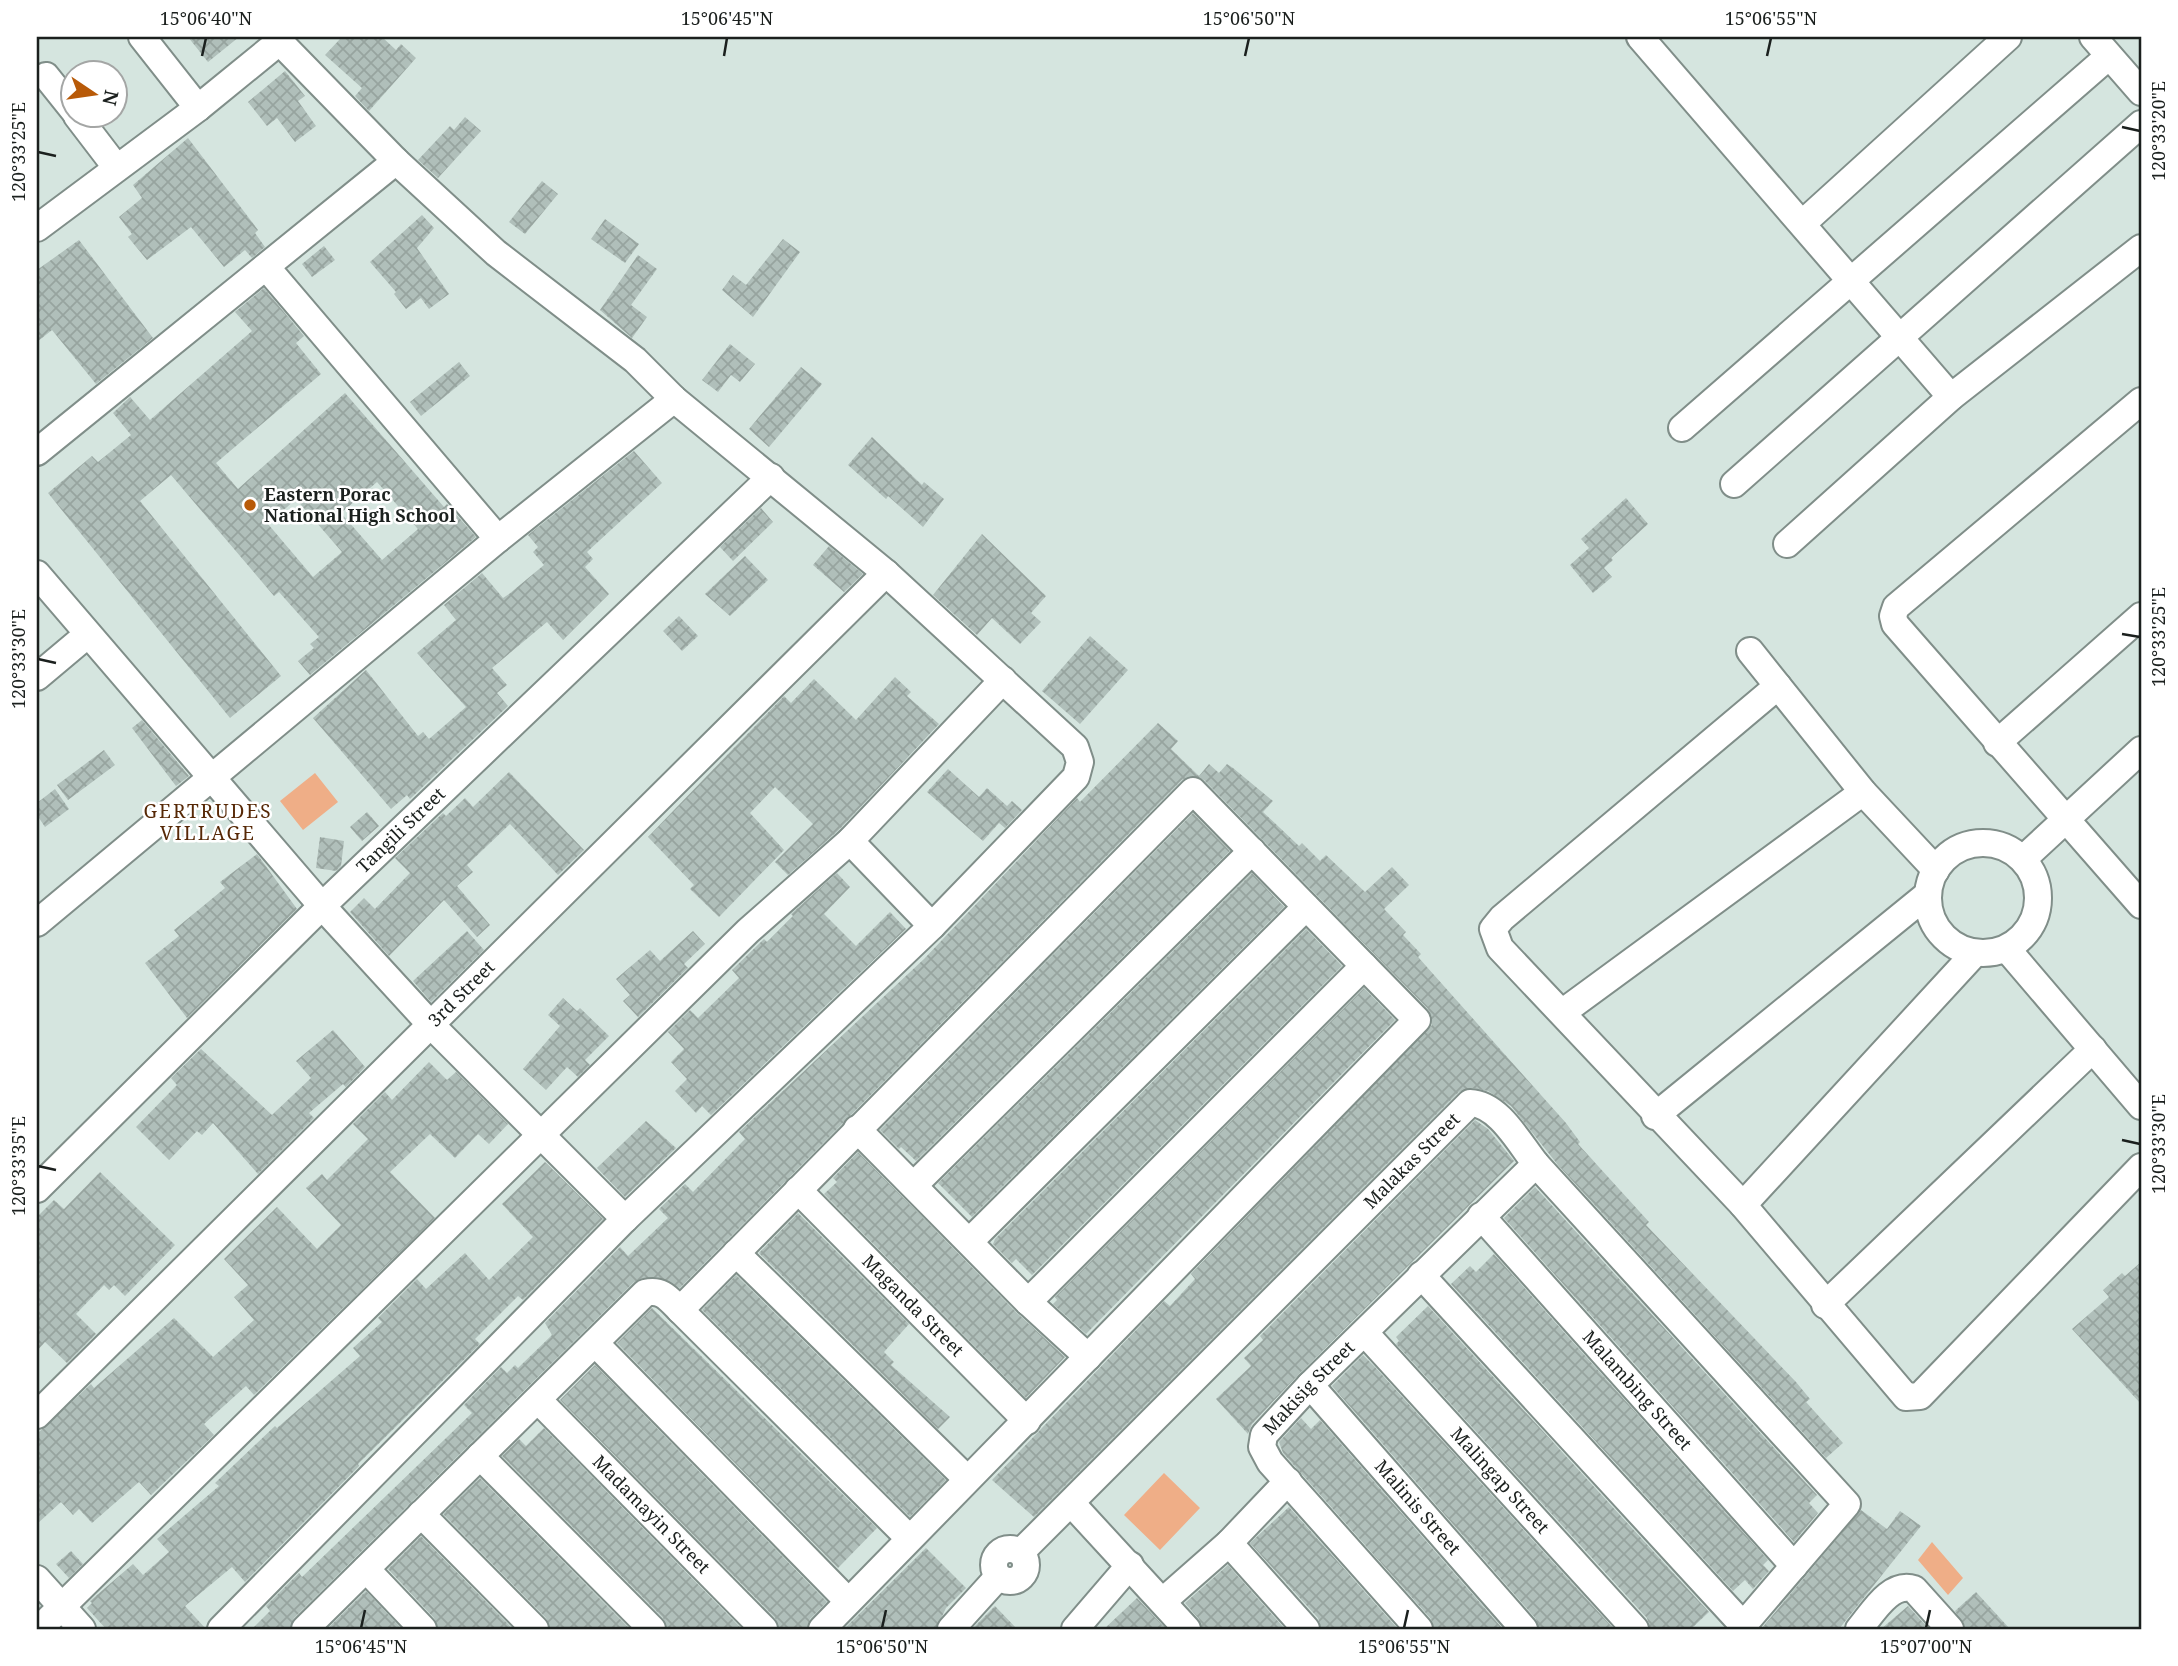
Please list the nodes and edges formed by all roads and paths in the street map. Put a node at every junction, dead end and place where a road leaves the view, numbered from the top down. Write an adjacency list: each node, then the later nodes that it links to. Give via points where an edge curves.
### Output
1 (142, 37): 9 (street)
2 (1640, 37): 14 (street)
3 (2008, 37): 14 (street)
4 (277, 39): 9 (street); 12 (street)
5 (2101, 46): 7 (street); 18 (street)
6 (46, 76): 8 (street)
7 (2141, 92)
8 (60, 94)
9 (198, 108): 13 (street)
10 (2141, 124): 19 (street)
11 (88, 130): 13 (street)
12 (396, 161): 17 (street); 21 (street, via 496,253 635,360)
13 (116, 167): 15 (street)
14 (1803, 223): 18 (street)
15 (37, 228)
16 (2141, 248): 20 (street)
17 (267, 268): 24 (street); 27 (street)
18 (1852, 280): 19 (street); 23 (street)
19 (1900, 340): 20 (street); 26 (street)
20 (1951, 397): 28 (street)
21 (674, 398): 25 (street); 27 (street)
22 (2141, 401): 37 (street, via 1896,607 1895,624)
23 (1682, 428)
24 (37, 452)
25 (771, 477): 29 (street); 47 (street, Tangili Street)
26 (1734, 485)
27 (498, 538): 39 (street)
28 (1787, 544)
29 (886, 573): 35 (street); 55 (street, 3rd Street)
30 (37, 574): 32 (street)
31 (2141, 616): 37 (street)
32 (87, 635): 34 (street); 39 (street)
33 (1750, 651): 36 (street)
34 (37, 677)
35 (1003, 680): 42 (street); 50 (street, via 1075,747 1080,762 1076,778)
36 (1778, 685): 40 (street); 54 (street, via 1493,929 1500,948)
37 (1997, 743): 41 (street)
38 (2141, 750): 41 (street)
39 (213, 777): 47 (street); 49 (street)
40 (1863, 792): 45 (street); 54 (street)
41 (2067, 818): 44 (street); 46 (street)
42 (850, 841): 50 (street); 60 (street, via 748,931)
43 (1252, 851): 48 (street); 59 (street, via 1193,791); 63 (street)
44 (2024, 859): 45 (street, via 1994,843 1977,843 1953,852); 51 (street, via 2038,890 2038,908 2027,932)
45 (1932, 882): 52 (street, via 1929,910 1940,932 1959,948); 58 (street)
46 (2140, 902)
47 (322, 906): 55 (street); 64 (street, Tangili Street)
48 (1306, 907): 53 (street); 69 (street)
49 (37, 923)
50 (932, 926): 68 (street)
51 (2007, 948): 52 (street); 56 (street)
52 (1975, 953): 66 (street)
53 (1364, 966): 72 (street); 77 (street, via 1417,1020)
54 (1563, 1012): 58 (street)
55 (432, 1026): 60 (street); 80 (street, 3rd Street)
56 (2093, 1049): 57 (street); 73 (street)
57 (2141, 1106)
58 (1656, 1116): 66 (street)
59 (857, 1129): 63 (street); 65 (street)
60 (543, 1133): 68 (street); 95 (street)
61 (1536, 1164): 67 (street, Makisig Street); 85 (street, Malakas Street, via 1491,1110 1481,1103 1469,1103); 90 (street, Malakas Street, via 1847,1504)
62 (2141, 1167): 73 (street, via 1920,1396 1906,1397 1895,1388)
63 (914, 1185): 69 (street)
64 (37, 1189)
65 (798, 1190): 70 (street); 81 (street, Maganda Street)
66 (1743, 1205): 73 (street)
67 (1481, 1216): 71 (street, Makisig Street); 90 (street, Malambing Street)
68 (625, 1219): 99 (street)
69 (970, 1241): 72 (street)
70 (736, 1253): 74 (street); 83 (street)
71 (1421, 1275): 75 (street, Makisig Street); 96 (street)
72 (1028, 1302): 77 (street)
73 (1825, 1305)
74 (680, 1310): 76 (street, via 663,1293 645,1293); 87 (street)
75 (1365, 1333): 78 (street, Makisig Street); 112 (street, Malingap Street)
76 (595, 1343): 79 (street); 93 (street)
77 (1088, 1357): 81 (street)
78 (1310, 1385): 84 (street, Makisig Street, via 1264,1435 1262,1447 1269,1462); 111 (street, Malinis Street)
79 (538, 1400): 82 (street); 104 (street, Madamayin Street)
80 (37, 1415)
81 (1027, 1421): 83 (street)
82 (480, 1456): 86 (street); 103 (street)
83 (967, 1479): 87 (street)
84 (1288, 1481): 88 (street); 110 (street, Makisig Street)
85 (1072, 1504): 89 (street); 106 (street, Malakas Street, via 1021,1552 1002,1551 995,1558 999,1577)
86 (421, 1514): 91 (street); 102 (street)
87 (909, 1538): 93 (street)
88 (1229, 1542): 94 (street); 109 (street)
89 (1130, 1565): 94 (street); 107 (street)
90 (1794, 1566): 96 (street)
91 (366, 1570): 100 (street); 101 (street)
92 (37, 1579): 95 (street)
93 (848, 1601): 105 (street)
94 (1163, 1601): 108 (street)
95 (60, 1607): 97 (street); 98 (street)
96 (1741, 1627)
97 (38, 1629)
98 (82, 1629)
99 (221, 1629)
100 (305, 1629)
101 (423, 1629)
102 (535, 1629)
103 (652, 1629)
104 (764, 1629)
105 (822, 1629)
106 (951, 1629)
107 (1075, 1629)
108 (1188, 1629)
109 (1306, 1629)
110 (1419, 1629)
111 (1524, 1629)
112 (1635, 1629)
113 (1859, 1629): 114 (street, via 1890,1593 1908,1587)
114 (1950, 1629)

